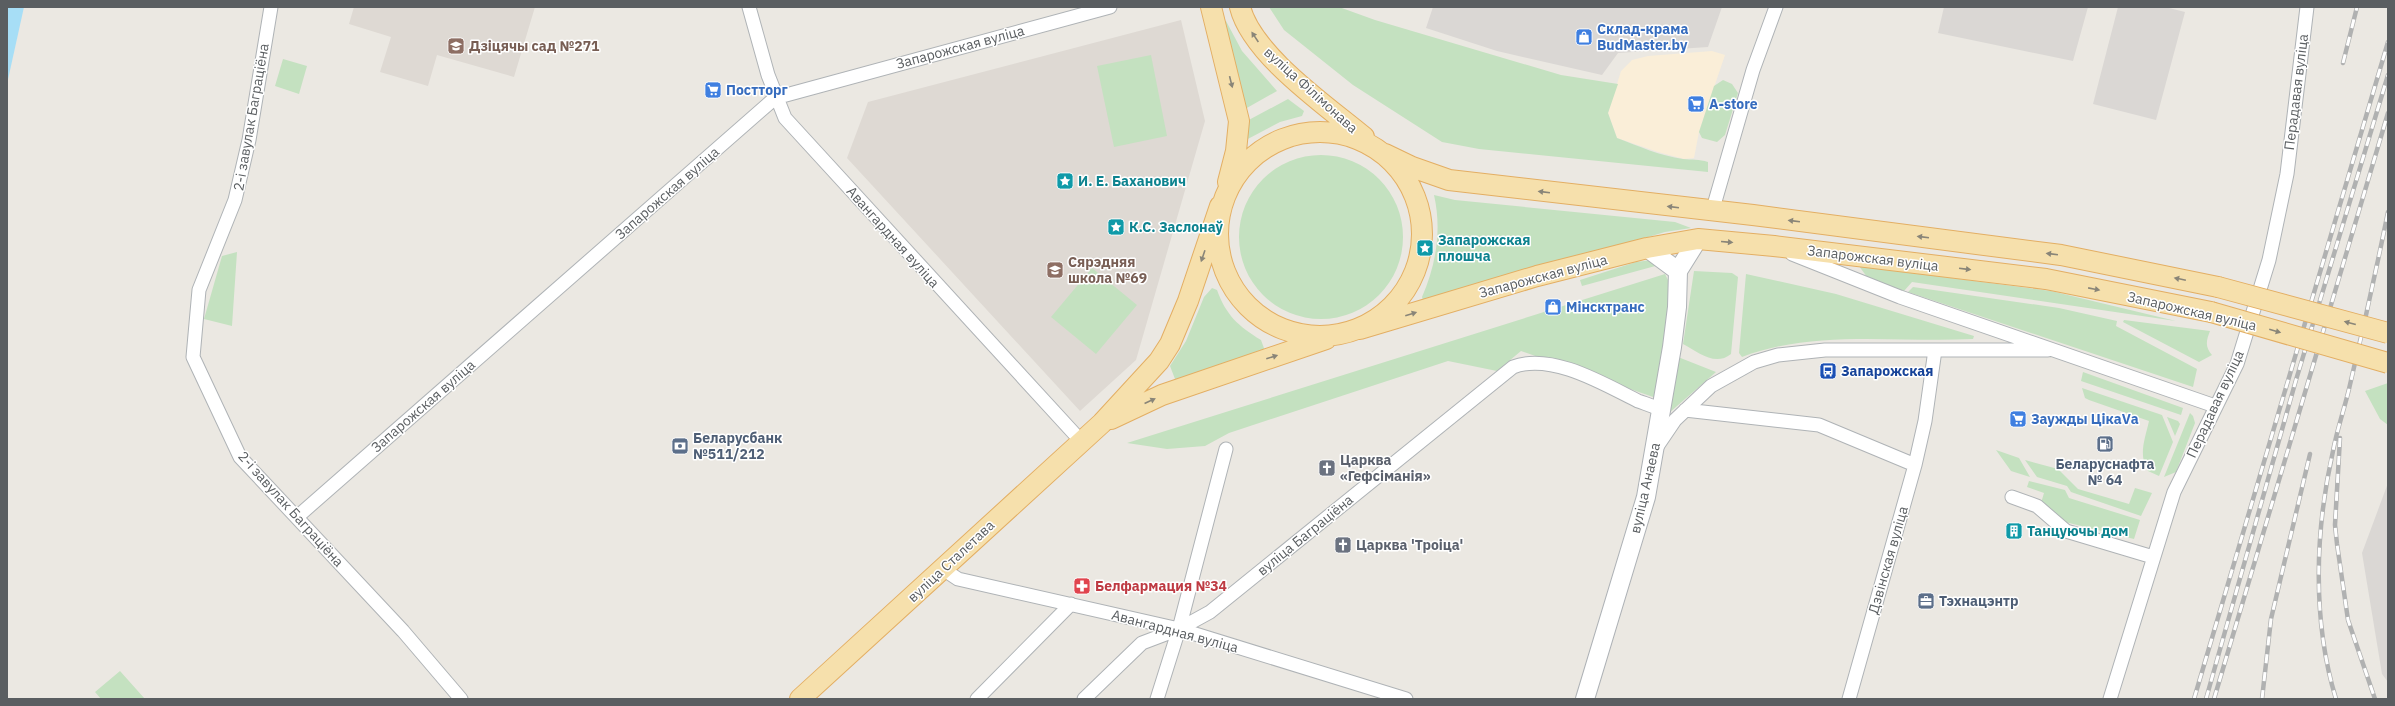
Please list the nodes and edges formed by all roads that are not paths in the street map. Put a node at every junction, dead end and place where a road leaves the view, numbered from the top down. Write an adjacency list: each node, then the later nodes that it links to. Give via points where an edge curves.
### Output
1 (271, 7): 31 (street, 2-і завулак Баграціёна, via 249,140 236,200 199,290 193,357 240,457)
2 (750, 7): 8 (street, Авангардная вуліца)
3 (1110, 7): 8 (street, Запарожская вуліца)
4 (1211, 7): 10 (main road, one-way to 10, via 1239,121 1236,151)
5 (1240, 7): 9 (main road, вуліца Філімонава, one-way to 5, via 1281,67 1248,26)
6 (1776, 7): 11 (street, via 1753,70)
7 (2307, 7): 22 (street, Перадавая вуліца, via 2287,174 2269,260 2237,364)
8 (775, 98): 26 (street, Авангардная вуліца, via 790,123); 31 (street, Запарожская вуліца)
9 (1381, 151): 10 (main road, via 1357,138 1335,132 1290,136 1270,144 1252,157 1236,174); 11 (main road, Запарожская вуліца, one-way to 9, via 1449,180 1412,167); 16 (main road, via 1400,169 1411,187 1418,207 1420,248 1415,269 1398,299 1378,319)
10 (1223, 199): 18 (main road, via 1217,231 1220,257 1230,281 1244,302 1264,319 1287,330 1312,336); 25 (main road, one-way to 25, via 1188,302 1170,344 1159,361)
11 (1712, 212): 17 (main road, Запарожская вуліца, one-way to 11, bridge, via 2218,287 2061,255)
12 (1698, 240): 13 (main road, Запарожская вуліца, one-way to 13); 14 (main road, Запарожская вуліца); 15 (street)
13 (1774, 246): 20 (street, via 1900,297); 21 (main road, Запарожская вуліца, one-way to 21, bridge, via 2046,279 2211,312)
14 (1647, 248): 15 (street); 16 (main road, Запарожская вуліца, one-way to 14, via 1537,276)
15 (1678, 271): 23 (street, вуліца Анаева, via 1676,315)
16 (1360, 329): 18 (main road)
17 (2388, 333)
18 (1338, 335): 25 (main road, one-way to 18, via 1162,395)
19 (1935, 350): 20 (street); 24 (street, via 1826,350 1778,355 1754,362 1731,374 1711,386); 29 (street, Дзвінская вуліца, via 1925,421)
20 (2054, 350): 22 (street)
21 (2388, 363)
22 (2215, 406): 32 (street, Перадавая вуліца, via 2174,492)
23 (1661, 410): 28 (street, вуліца Анаева); 35 (street, вуліца Баграціёна, via 1585,375 1546,364 1522,363 1500,376 1210,612)
24 (1685, 410): 28 (street, via 1675,420); 29 (street, via 1819,425)
25 (1102, 423): 26 (main road, вуліца Сталетава)
26 (1081, 441): 33 (main road, вуліца Сталетава)
27 (1226, 449): 35 (street)
28 (1656, 450): 42 (street, вуліца Анаева, via 1646,497)
29 (1915, 465): 43 (street, Дзвінская вуліца)
30 (2012, 497): 32 (street, via 2037,506 2066,531)
31 (297, 517): 36 (street, 2-і завулак Баграціёна)
32 (2153, 558): 44 (street, Перадавая вуліца)
33 (943, 569): 34 (street, Авангардная вуліца, via 958,579); 37 (main road, вуліца Сталетава)
34 (1071, 604): 35 (street, Авангардная вуліца); 38 (street)
35 (1179, 629): 39 (street, вуліца Баграціёна, via 1142,643); 40 (street); 41 (street, Авангардная вуліца)
36 (461, 699)
37 (800, 699)
38 (977, 699)
39 (1084, 699)
40 (1157, 699)
41 (1406, 699)
42 (1585, 699)
43 (1849, 699)
44 (2110, 699)

